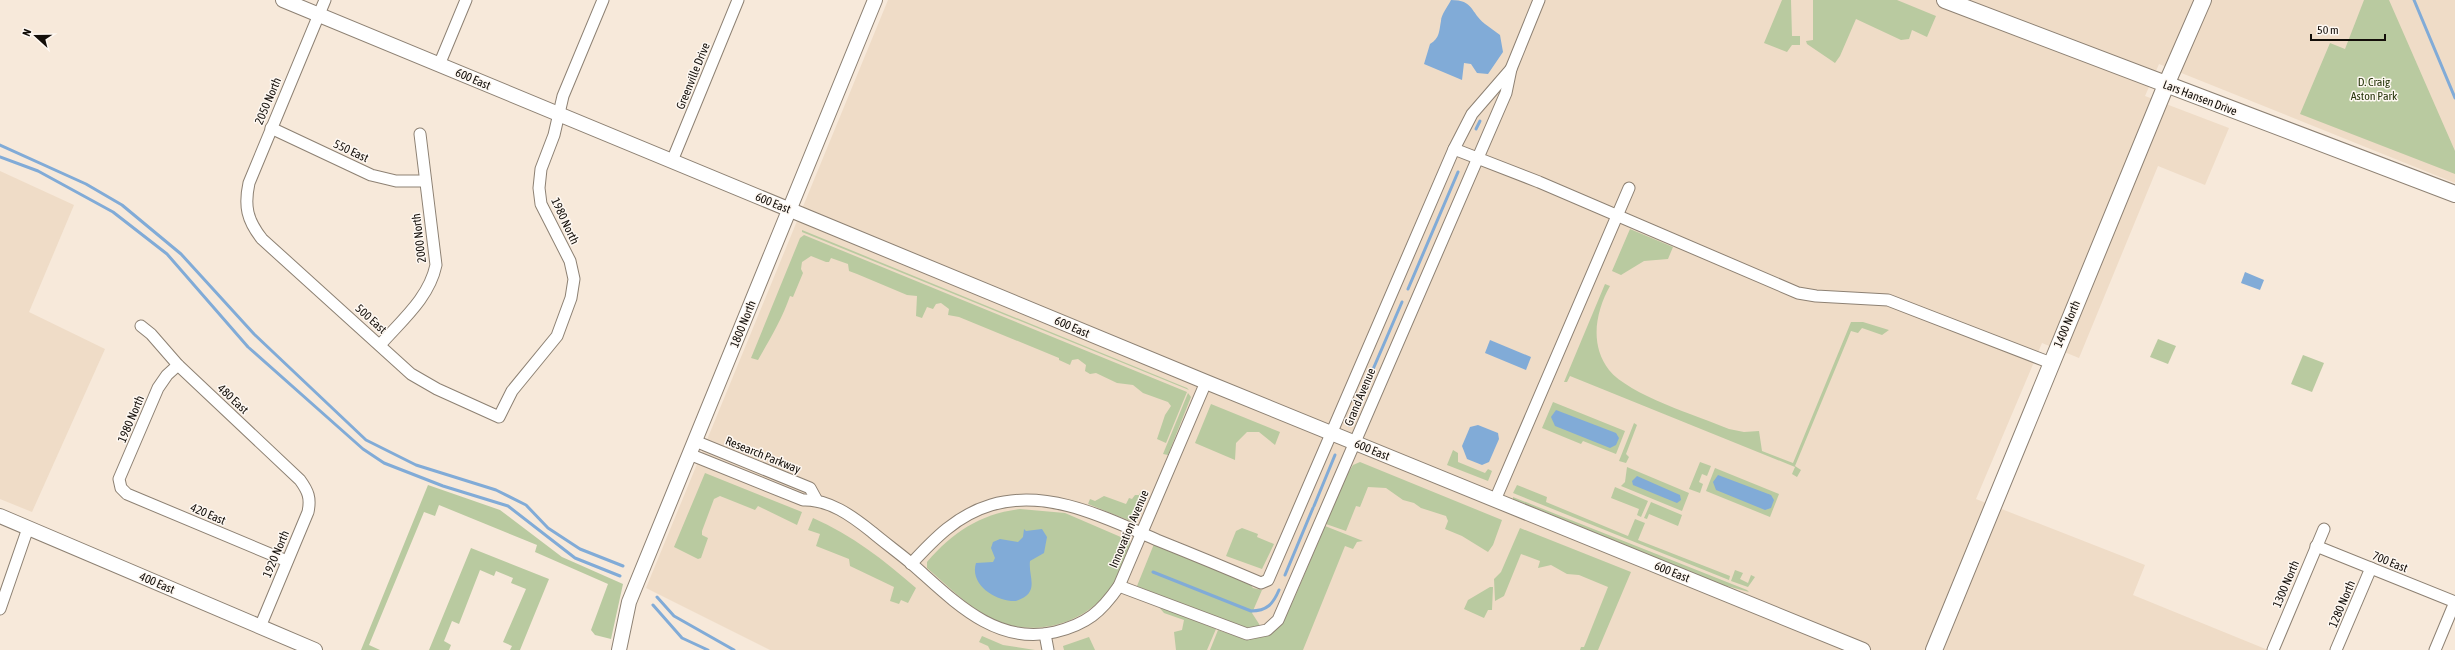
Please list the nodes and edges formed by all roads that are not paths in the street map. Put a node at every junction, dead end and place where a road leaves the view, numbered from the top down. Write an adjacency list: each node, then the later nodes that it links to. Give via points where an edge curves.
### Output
1 (283, 0): 10 (street, 600 East)
2 (324, 0): 10 (street, 2050 North)
3 (466, 0): 11 (street)
4 (603, 0): 14 (street, 1980 North)
5 (738, 0): 19 (street, Greenville Drive)
6 (875, 0): 23 (street, 1800 North)
7 (1539, 0): 12 (street, Grand Avenue)
8 (1945, 0): 13 (main road, Lars Hansen Drive)
9 (2203, 0): 13 (main road, 1400 North)
10 (318, 15): 11 (street, 600 East); 15 (street, 2050 North)
11 (439, 65): 14 (street, 600 East)
12 (1511, 69): 17 (street, Grand Avenue, via 1472,114); 18 (street, Grand Avenue, via 1506,93)
13 (2166, 85): 22 (main road, Lars Hansen Drive); 28 (main road, 1400 North)
14 (558, 114): 19 (street, 600 East); 31 (street, 1980 North, via 554,135 541,169 539,188 541,204 570,260 574,279 572,298 557,336 512,391)
15 (271, 128): 20 (street, 550 East, via 371,175 396,181); 24 (street, 2050 North, via 249,182)
16 (420, 134): 20 (street, 2000 North)
17 (1454, 149): 18 (street); 32 (street, Grand Avenue)
18 (1478, 158): 25 (street); 34 (street, Grand Avenue)
19 (672, 161): 23 (street, 600 East)
20 (424, 181): 27 (street, 2000 North, via 436,251 433,280 427,292)
21 (1629, 188): 25 (street)
22 (2455, 194)
23 (789, 210): 30 (street, 600 East); 33 (street, 1800 North)
24 (247, 214): 27 (street, 500 East, via 262,239)
25 (1618, 215): 28 (street, via 1798,292 1822,297 1888,300); 39 (street)
26 (141, 326): 29 (street, 480 East)
27 (380, 345): 31 (street, 500 East, via 412,374 430,385)
28 (2051, 363): 57 (main road, 1400 North)
29 (178, 366): 36 (street, 1980 North, via 167,375 158,388 119,479); 37 (street, 480 East, via 300,480)
30 (1206, 382): 32 (street, 600 East); 43 (street, Innovation Avenue)
31 (499, 417)
32 (1332, 434): 34 (street, 600 East); 43 (street, Grand Avenue, via 1271,576 1265,582)
33 (695, 441): 35 (street, 1800 North); 38 (street, Research Parkway, via 810,488)
34 (1354, 443): 39 (street, 600 East); 48 (street, Grand Avenue, via 1283,610 1278,620 1267,630 1254,634 1240,632)
35 (689, 454): 38 (street, Research Parkway, via 803,500); 54 (street, 1800 North, via 629,602)
36 (121, 488): 45 (street, 420 East, via 128,494)
37 (308, 491): 45 (street, 1920 North, via 308,512)
38 (816, 499): 46 (street, Research Parkway, via 859,521)
39 (1495, 500): 56 (street, 600 East)
40 (0, 516): 41 (street, 400 East)
41 (28, 528): 50 (street); 51 (street, 400 East)
42 (2324, 529): 44 (street, 1300 North)
43 (1142, 533): 46 (street, via 1071,506 1025,499 991,505 960,518 936,536); 48 (street, Innovation Avenue)
44 (2316, 546): 47 (street, 700 East); 58 (street, 1300 North)
45 (287, 561): 51 (street, 1920 North)
46 (911, 564): 52 (street, Research Parkway, via 970,615 1014,633)
47 (2371, 568): 49 (street, 700 East); 59 (street, 1280 North)
48 (1119, 586): 52 (street, Innovation Avenue, via 1105,606 1086,621)
49 (2455, 602): 60 (street)
50 (0, 609)
51 (260, 626): 53 (street, 400 East)
52 (1045, 634): 55 (street)
53 (315, 650)
54 (618, 650)
55 (1048, 650)
56 (1863, 650)
57 (1934, 650)
58 (2273, 650)
59 (2336, 650)
60 (2435, 650)

